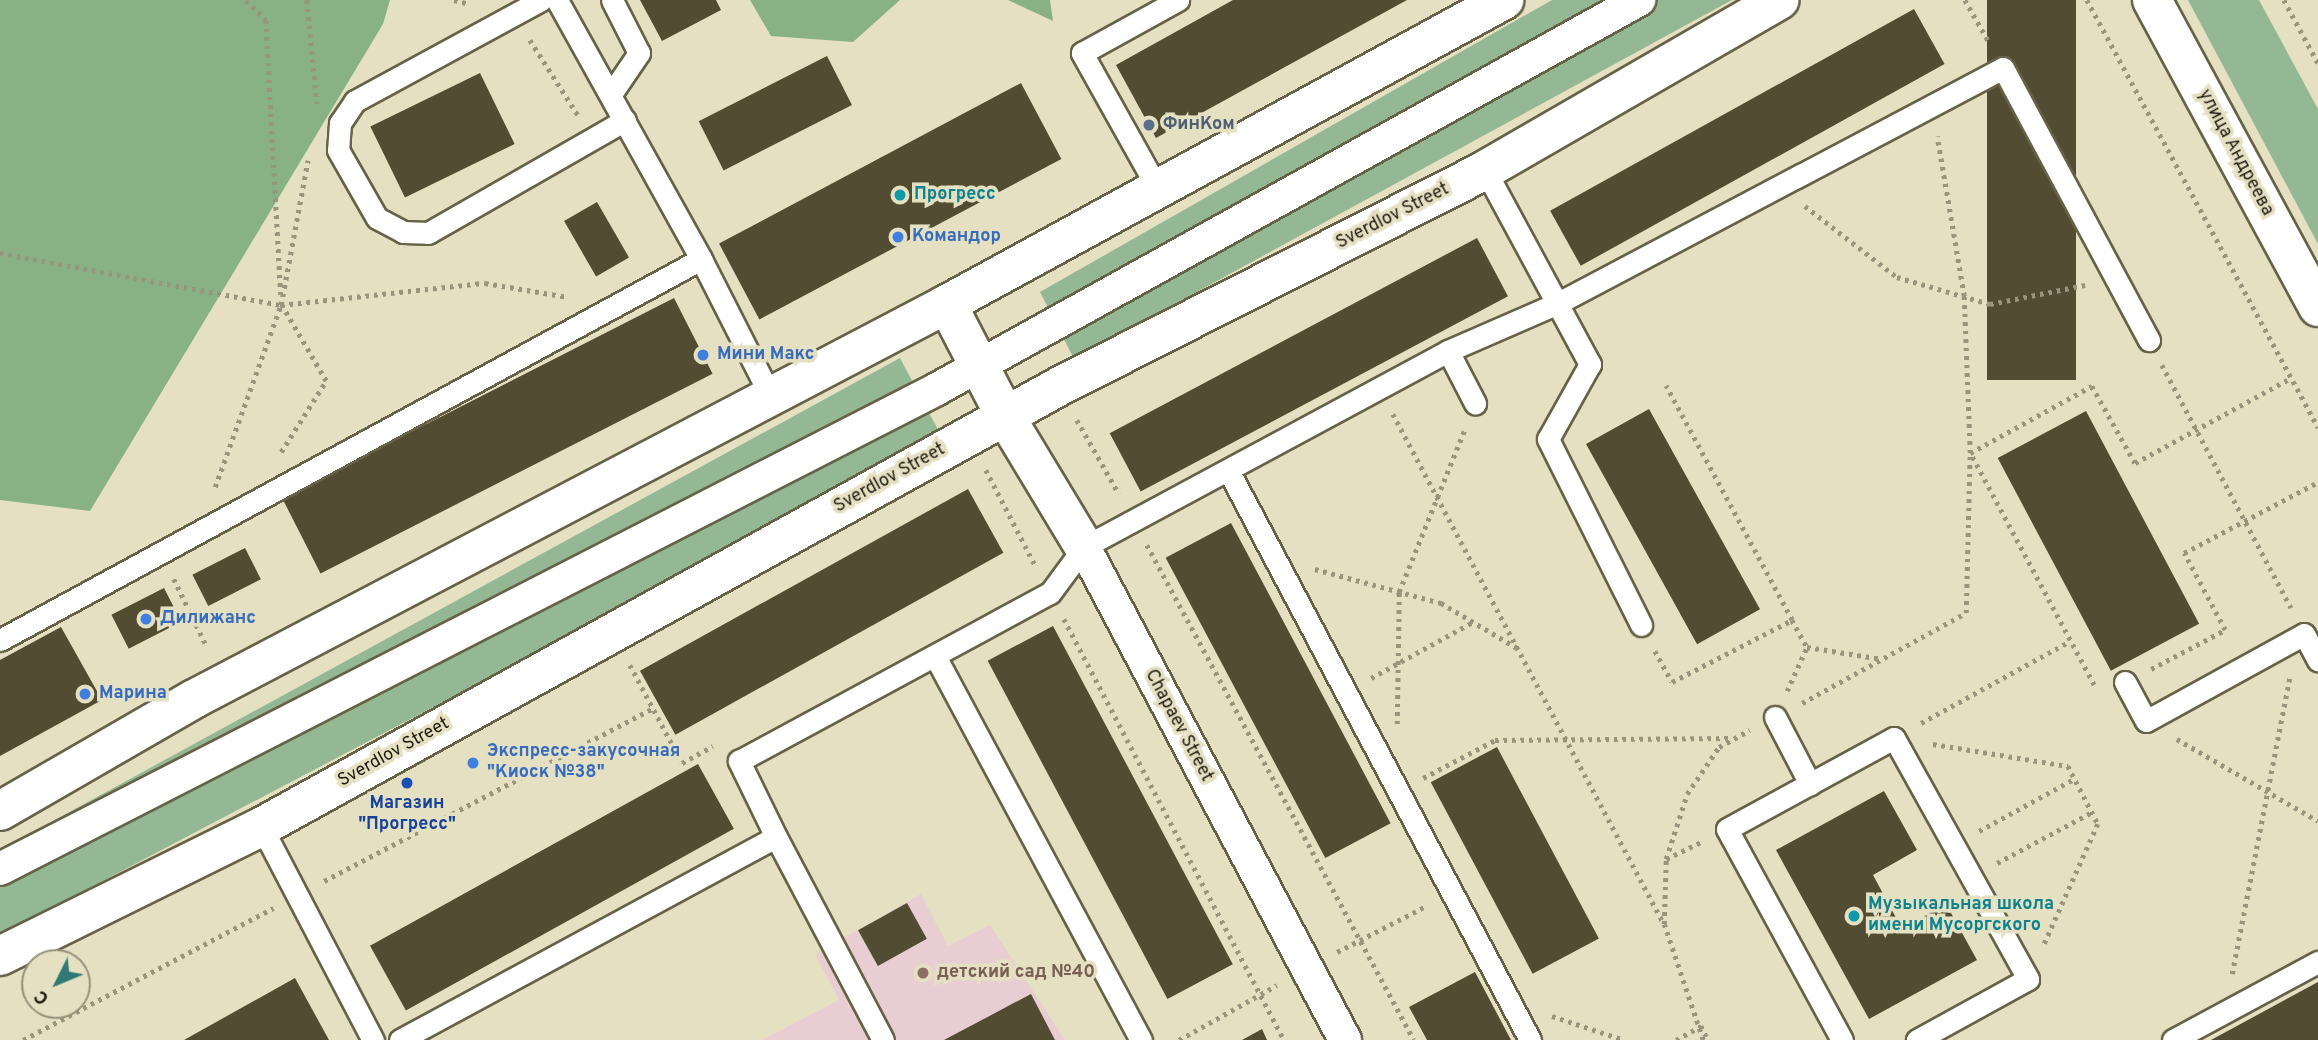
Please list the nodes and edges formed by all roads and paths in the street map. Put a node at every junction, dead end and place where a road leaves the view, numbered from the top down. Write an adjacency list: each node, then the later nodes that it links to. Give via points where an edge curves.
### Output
1 (246, 0): 31 (path, via 266,20)
2 (307, 0): 18 (path)
3 (541, 0): 19 (lane, via 355,101 340,123 338,150 377,218 403,232 428,233)
4 (557, 0): 16 (lane)
5 (612, 0): 16 (lane, via 639,53)
6 (1639, 0): 35 (street)
7 (1780, 0): 21 (street, Sverdlov Street)
8 (1965, 0): 15 (path)
9 (2087, 0): 36 (path)
10 (2152, 0): 32 (street, улица Андреева)
11 (2284, 0): 14 (path)
12 (1494, 2): 23 (street)
13 (1164, 3): 23 (lane, via 1082,53)
14 (2318, 63)
15 (2003, 68): 17 (lane); 26 (lane)
16 (611, 94): 19 (lane)
17 (1931, 104): 22 (lane); 27 (path)
18 (318, 116)
19 (625, 120): 25 (lane)
20 (310, 152): 31 (path)
21 (1485, 170): 29 (lane); 42 (street, Sverdlov Street)
22 (1780, 186): 27 (path, via 1897,277); 29 (lane)
23 (1158, 189): 30 (street)
24 (0, 253): 31 (path)
25 (701, 259): 39 (lane); 50 (lane)
26 (2116, 279): 27 (path, via 1990,304); 33 (lane)
27 (1964, 296): 45 (path)
28 (579, 299): 31 (path, via 485,284)
29 (1558, 303): 34 (lane); 60 (lane, via 1590,364 1548,439)
30 (947, 304): 35 (street, Chapaev Street); 39 (street)
31 (281, 305): 50 (path, via 326,381); 53 (path)
32 (2318, 307)
33 (2149, 340): 44 (path)
34 (1448, 351): 38 (lane); 40 (lane)
35 (978, 367): 42 (street, Chapaev Street); 93 (street)
36 (2291, 378): 43 (path); 44 (path)
37 (1666, 386): 58 (path)
38 (1380, 388): 47 (lane); 49 (path)
39 (771, 397): 85 (street, via 194,699)
40 (1475, 403): 49 (path)
41 (1070, 409): 51 (path)
42 (1006, 415): 54 (street, Chapaev Street); 88 (street, Sverdlov Street)
43 (2318, 428)
44 (2197, 430): 45 (path, via 2135,463 2092,386); 52 (path)
45 (1970, 453): 63 (path); 68 (path, via 1966,613)
46 (979, 457): 57 (path)
47 (1228, 470): 51 (lane); 55 (lane)
48 (2318, 481): 52 (path)
49 (1437, 497): 56 (path); 65 (path)
50 (247, 505): 53 (lane)
51 (1134, 521): 54 (lane); 111 (path)
52 (2245, 521): 61 (path); 72 (path, via 2184,553 2225,630)
53 (196, 534): 62 (lane); 66 (path, via 172,575 210,646)
54 (1084, 547): 57 (lane); 110 (street, Chapaev Street)
55 (1274, 558): 56 (path); 73 (lane)
56 (1399, 592): 59 (path, via 1441,603); 71 (path)
57 (1050, 593): 67 (lane); 109 (path)
58 (1792, 620): 60 (path, via 1672,682); 64 (path)
59 (1473, 622): 65 (path); 71 (path)
60 (1641, 625)
61 (2300, 636): 69 (lane); 76 (lane); 84 (path)
62 (0, 640)
63 (2070, 641): 72 (path, via 2100,696); 79 (path)
64 (1807, 647): 68 (path); 75 (path)
65 (1518, 649): 78 (path)
66 (198, 652)
67 (935, 656): 80 (lane); 108 (lane)
68 (1882, 659): 75 (path)
69 (2318, 660)
70 (628, 661): 74 (path)
71 (1398, 663): 73 (path); 83 (path)
72 (2125, 682): 76 (lane)
73 (1345, 692): 83 (lane)
74 (653, 708): 80 (path, via 682,763 728,738); 95 (path)
75 (1775, 717): 77 (path); 82 (lane)
76 (2146, 721): 84 (path)
77 (1734, 737): 78 (path); 92 (path, via 1718,747 1687,794)
78 (1566, 738): 83 (path, via 1495,740); 96 (path)
79 (1894, 738): 81 (path, via 2068,766); 82 (lane); 91 (lane)
80 (739, 761): 90 (lane)
81 (2074, 779): 86 (path); 91 (path)
82 (1810, 784): 89 (lane)
83 (1397, 792): 100 (lane)
84 (2267, 792): 87 (path); 101 (path, via 2231,979)
85 (0, 811)
86 (2092, 812): 94 (path); 99 (path, via 2098,824)
87 (2318, 821)
88 (261, 826): 95 (lane); 97 (street, Sverdlov Street)
89 (1727, 829): 92 (path); 116 (lane)
90 (776, 837): 106 (lane); 107 (lane)
91 (1954, 845): 94 (lane)
92 (1666, 859): 96 (path)
93 (0, 869)
94 (1972, 877): 99 (lane)
95 (298, 895): 104 (path); 105 (lane)
96 (1664, 924): 102 (path)
97 (0, 956)
98 (2318, 962): 101 (lane)
99 (2028, 979): 103 (lane)
100 (1510, 1002): 112 (lane); 113 (path)
101 (2213, 1019): 117 (lane)
102 (1701, 1026): 114 (path); 115 (path)
103 (1927, 1038)
104 (23, 1040)
105 (373, 1040)
106 (400, 1040)
107 (883, 1040)
108 (1141, 1040)
109 (1284, 1040)
110 (1345, 1040)
111 (1414, 1040)
112 (1530, 1040)
113 (1624, 1040)
114 (1676, 1040)
115 (1706, 1040)
116 (1842, 1040)
117 (2173, 1040)

